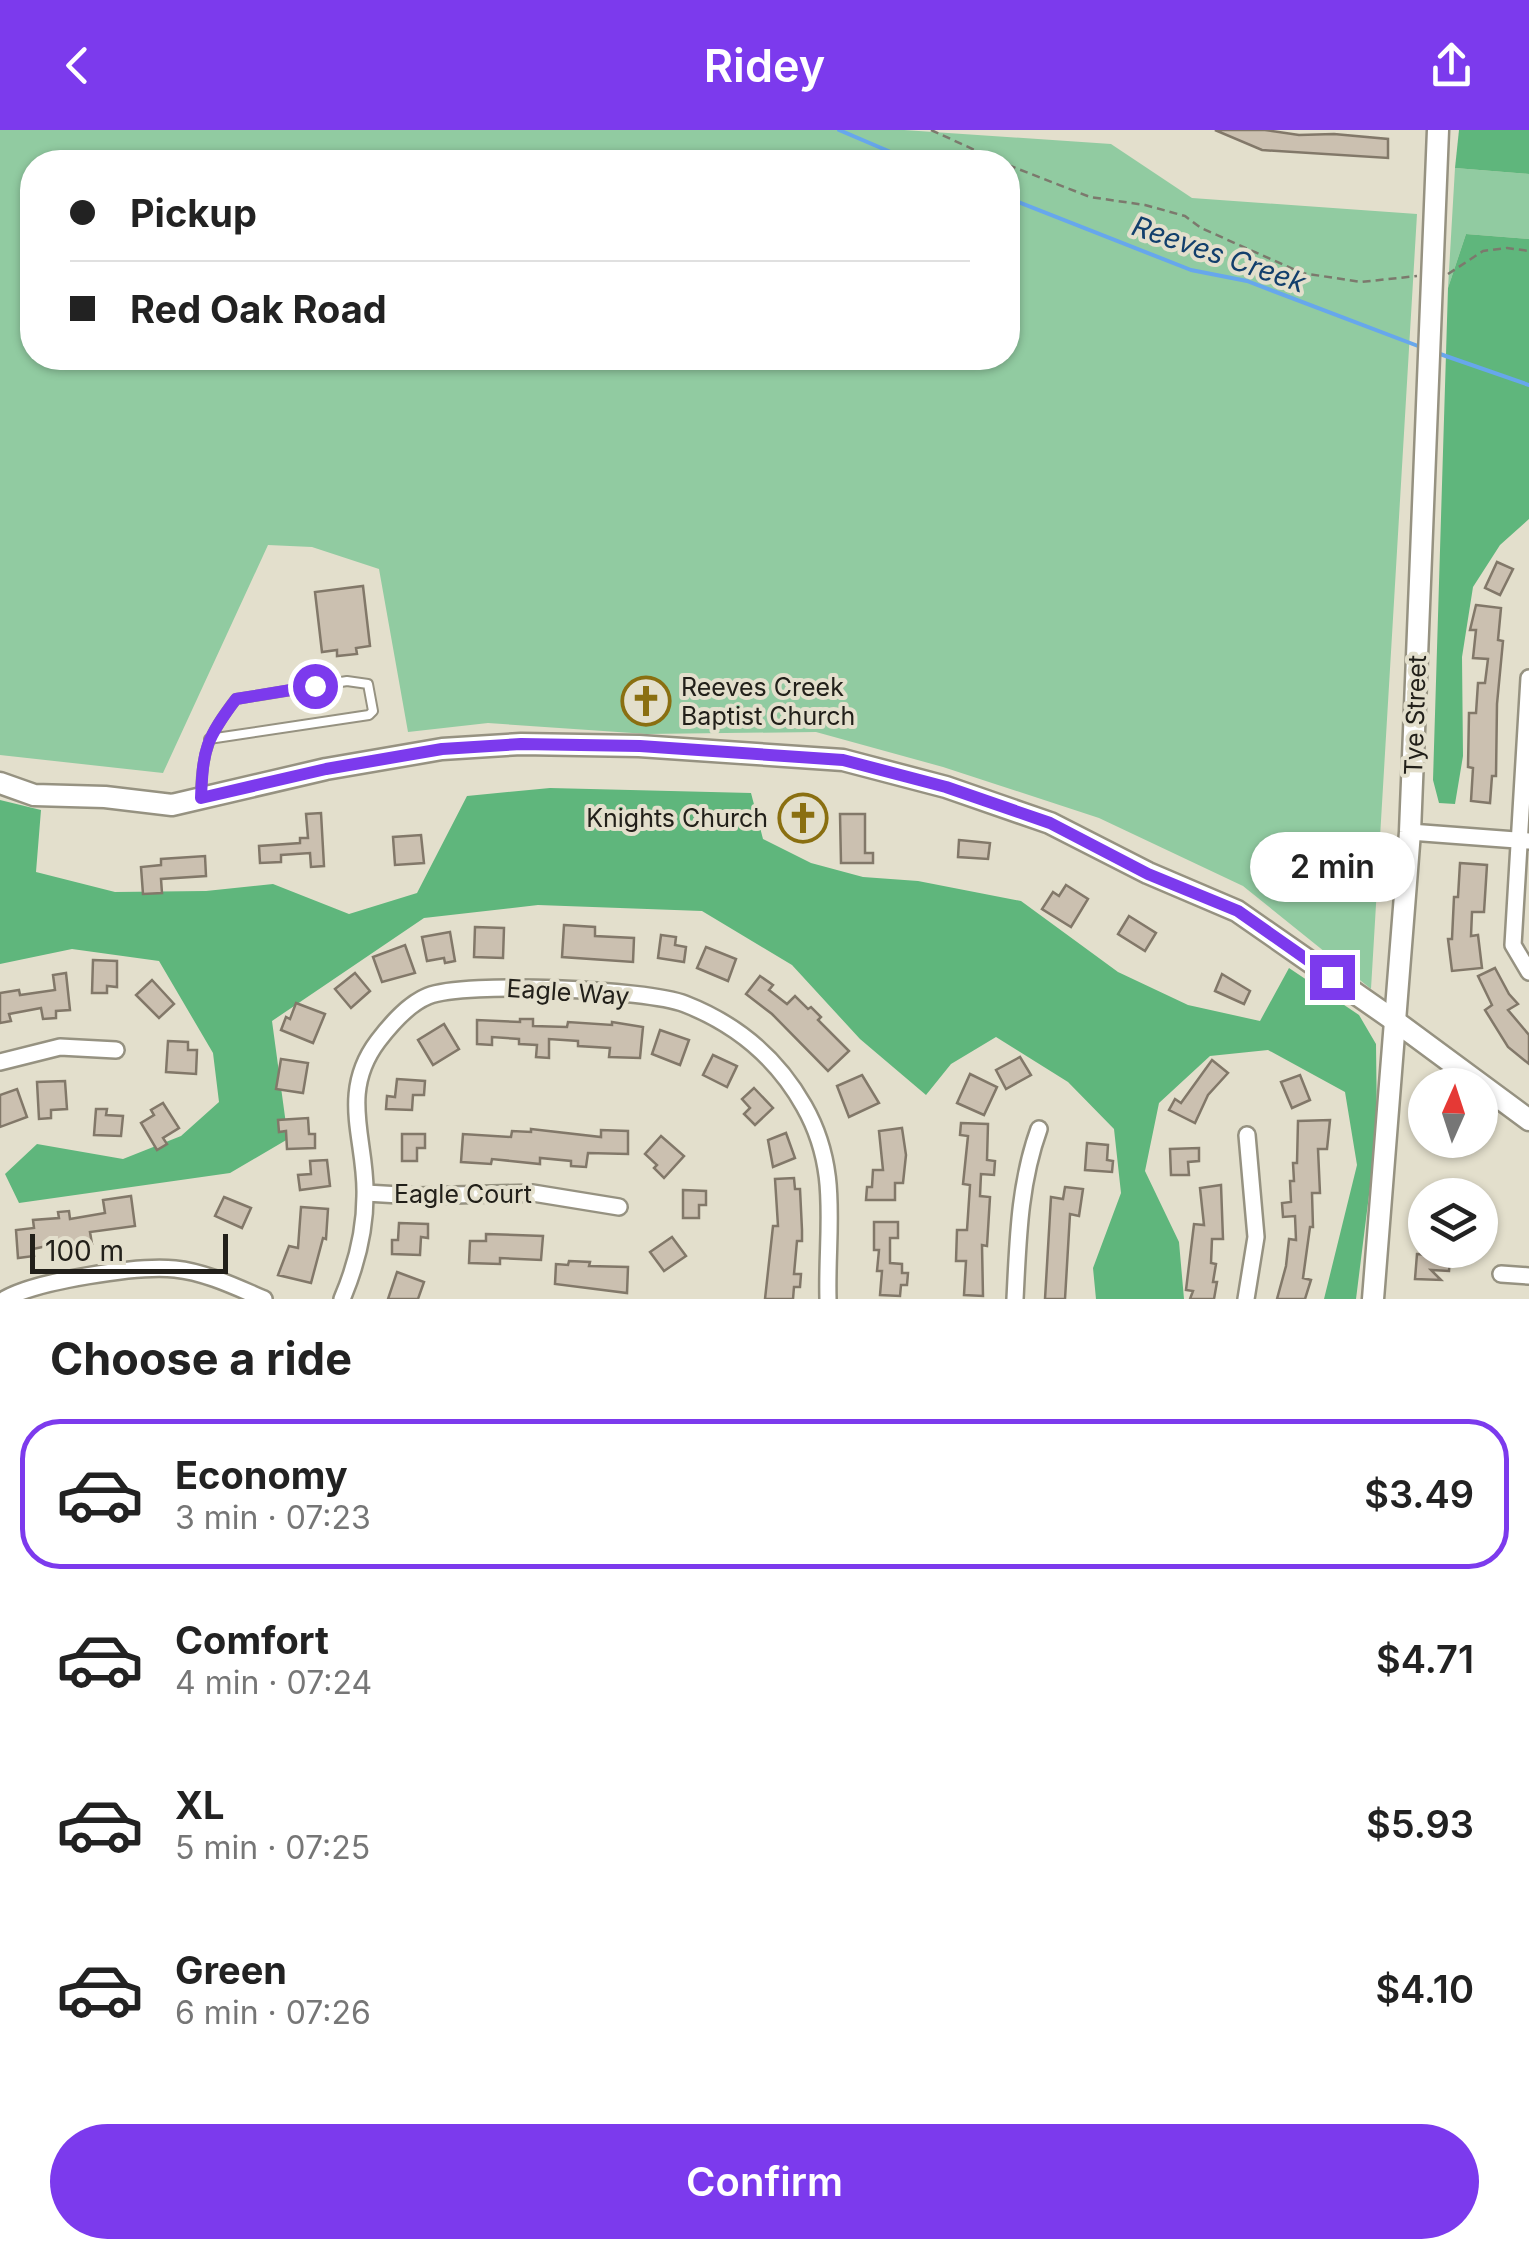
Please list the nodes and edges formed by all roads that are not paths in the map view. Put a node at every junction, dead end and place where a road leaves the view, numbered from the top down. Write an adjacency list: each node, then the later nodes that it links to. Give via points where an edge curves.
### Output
1 (1438, 130): 6 (street, Tye Street)
2 (1529, 678): 7 (street)
3 (209, 739): 3 (lane, via 369,715 368,684 347,680 236,699); 5 (lane)
4 (0, 783): 5 (street, via 34,794 172,805)
5 (201, 798): 9 (street, via 442,749 521,744 843,760 1050,823 1238,911)
6 (1410, 832): 7 (street); 9 (street, Tye Street)
7 (1523, 841): 8 (street, via 1513,945)
8 (1529, 972)
9 (1395, 1021): 12 (street); 25 (street, Tye Street)
10 (116, 1050): 11 (street, via 60,1047)
11 (0, 1062)
12 (1529, 1120)
13 (1039, 1130): 23 (street, via 1020,1212)
14 (1247, 1136): 24 (street, via 1256,1236)
15 (366, 1193): 16 (street, Eagle Court, via 533,1193); 21 (street, Eagle Way, via 360,1245); 22 (street, Eagle Way, via 354,1112 361,1076 375,1044 428,996 504,987 680,1002 761,1048 805,1106 829,1174)
16 (619, 1206)
17 (1501, 1274): 18 (street)
18 (1529, 1276)
19 (5, 1299): 20 (street, via 125,1271 175,1268)
20 (264, 1299)
21 (342, 1299)
22 (828, 1299)
23 (1015, 1299)
24 (1246, 1299)
25 (1373, 1299)

